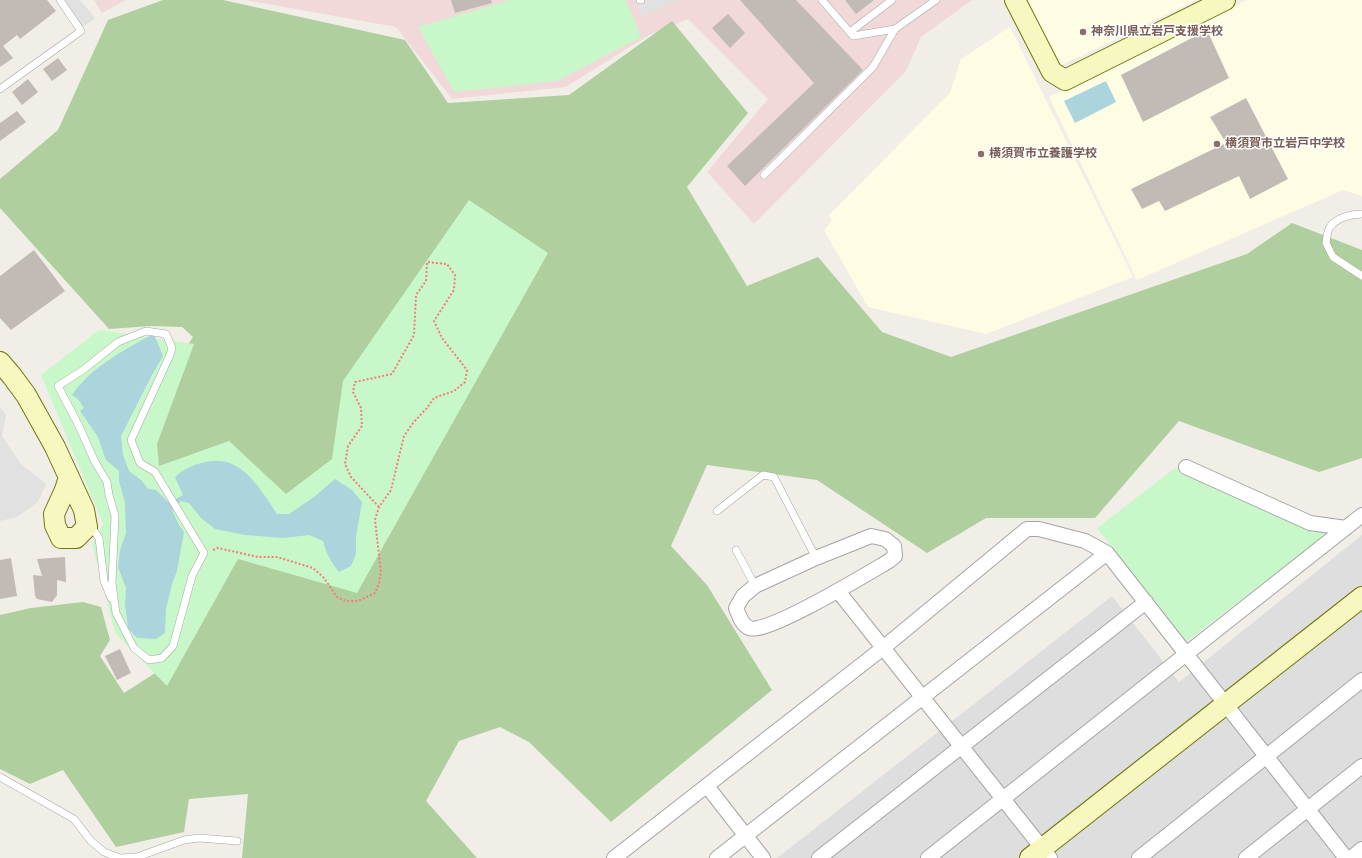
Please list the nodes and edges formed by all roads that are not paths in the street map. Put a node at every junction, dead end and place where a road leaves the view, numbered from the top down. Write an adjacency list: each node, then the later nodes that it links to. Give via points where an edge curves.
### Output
1 (60, 0): 9 (lane, via 81,31)
2 (822, 0): 8 (lane)
3 (892, 0): 8 (lane)
4 (936, 0): 7 (lane)
5 (1015, 0): 6 (street, via 1052,72 1065,80)
6 (1225, 0)
7 (895, 29): 8 (lane, via 853,36); 10 (lane, via 873,67)
8 (850, 32)
9 (0, 89)
10 (764, 175)
11 (1362, 214): 12 (lane, via 1340,219 1329,228 1326,243 1334,257)
12 (1362, 276)
13 (0, 362): 15 (street, via 31,404)
14 (1186, 468): 19 (street, via 1310,523)
15 (69, 477): 18 (street, via 84,510); 18 (street, via 54,514 55,525 61,538 76,538 87,527)
16 (718, 511): 22 (lane, via 763,475 774,477)
17 (1362, 516): 19 (street)
18 (86, 521): 27 (lane, via 99,538 104,581)
19 (1346, 528): 29 (street)
20 (736, 550): 23 (lane)
21 (1107, 553): 26 (street); 28 (street, via 1085,541 1027,529); 31 (street)
22 (816, 558): 23 (street); 24 (street, via 871,536 885,539 894,546 895,556 889,561)
23 (755, 586): 24 (street, via 743,596 736,608 741,620 749,628 756,629 772,624)
24 (838, 591): 28 (street)
25 (1362, 597): 32 (street)
26 (1146, 602): 29 (street); 33 (street)
27 (116, 613): 27 (lane, via 112,583 115,516 107,482 58,386 118,342 146,331 166,334 172,348 131,440 140,463 155,472 204,553 192,576 173,646 162,658 149,660 134,648)
28 (883, 648): 31 (street); 37 (street)
29 (1186, 654): 32 (street); 38 (street)
30 (1362, 680): 34 (street)
31 (922, 698): 33 (street); 40 (street)
32 (1226, 704): 34 (street); 43 (street)
33 (961, 747): 38 (street); 49 (street)
34 (1266, 756): 39 (street); 51 (street)
35 (1362, 766): 39 (street)
36 (0, 777): 44 (lane, via 74,819 91,841)
37 (707, 786): 40 (street); 46 (street)
38 (1003, 799): 43 (street); 50 (street)
39 (1308, 809): 52 (street); 53 (street)
40 (746, 836): 47 (street); 48 (street)
41 (237, 841): 45 (lane, via 199,838 184,840 137,857)
42 (1362, 849): 54 (street)
43 (1041, 855)
44 (112, 856): 45 (lane)
45 (121, 858)
46 (614, 858)
47 (717, 858)
48 (763, 858)
49 (819, 858)
50 (928, 858)
51 (1139, 858)
52 (1246, 858)
53 (1346, 858)
54 (1351, 858)

